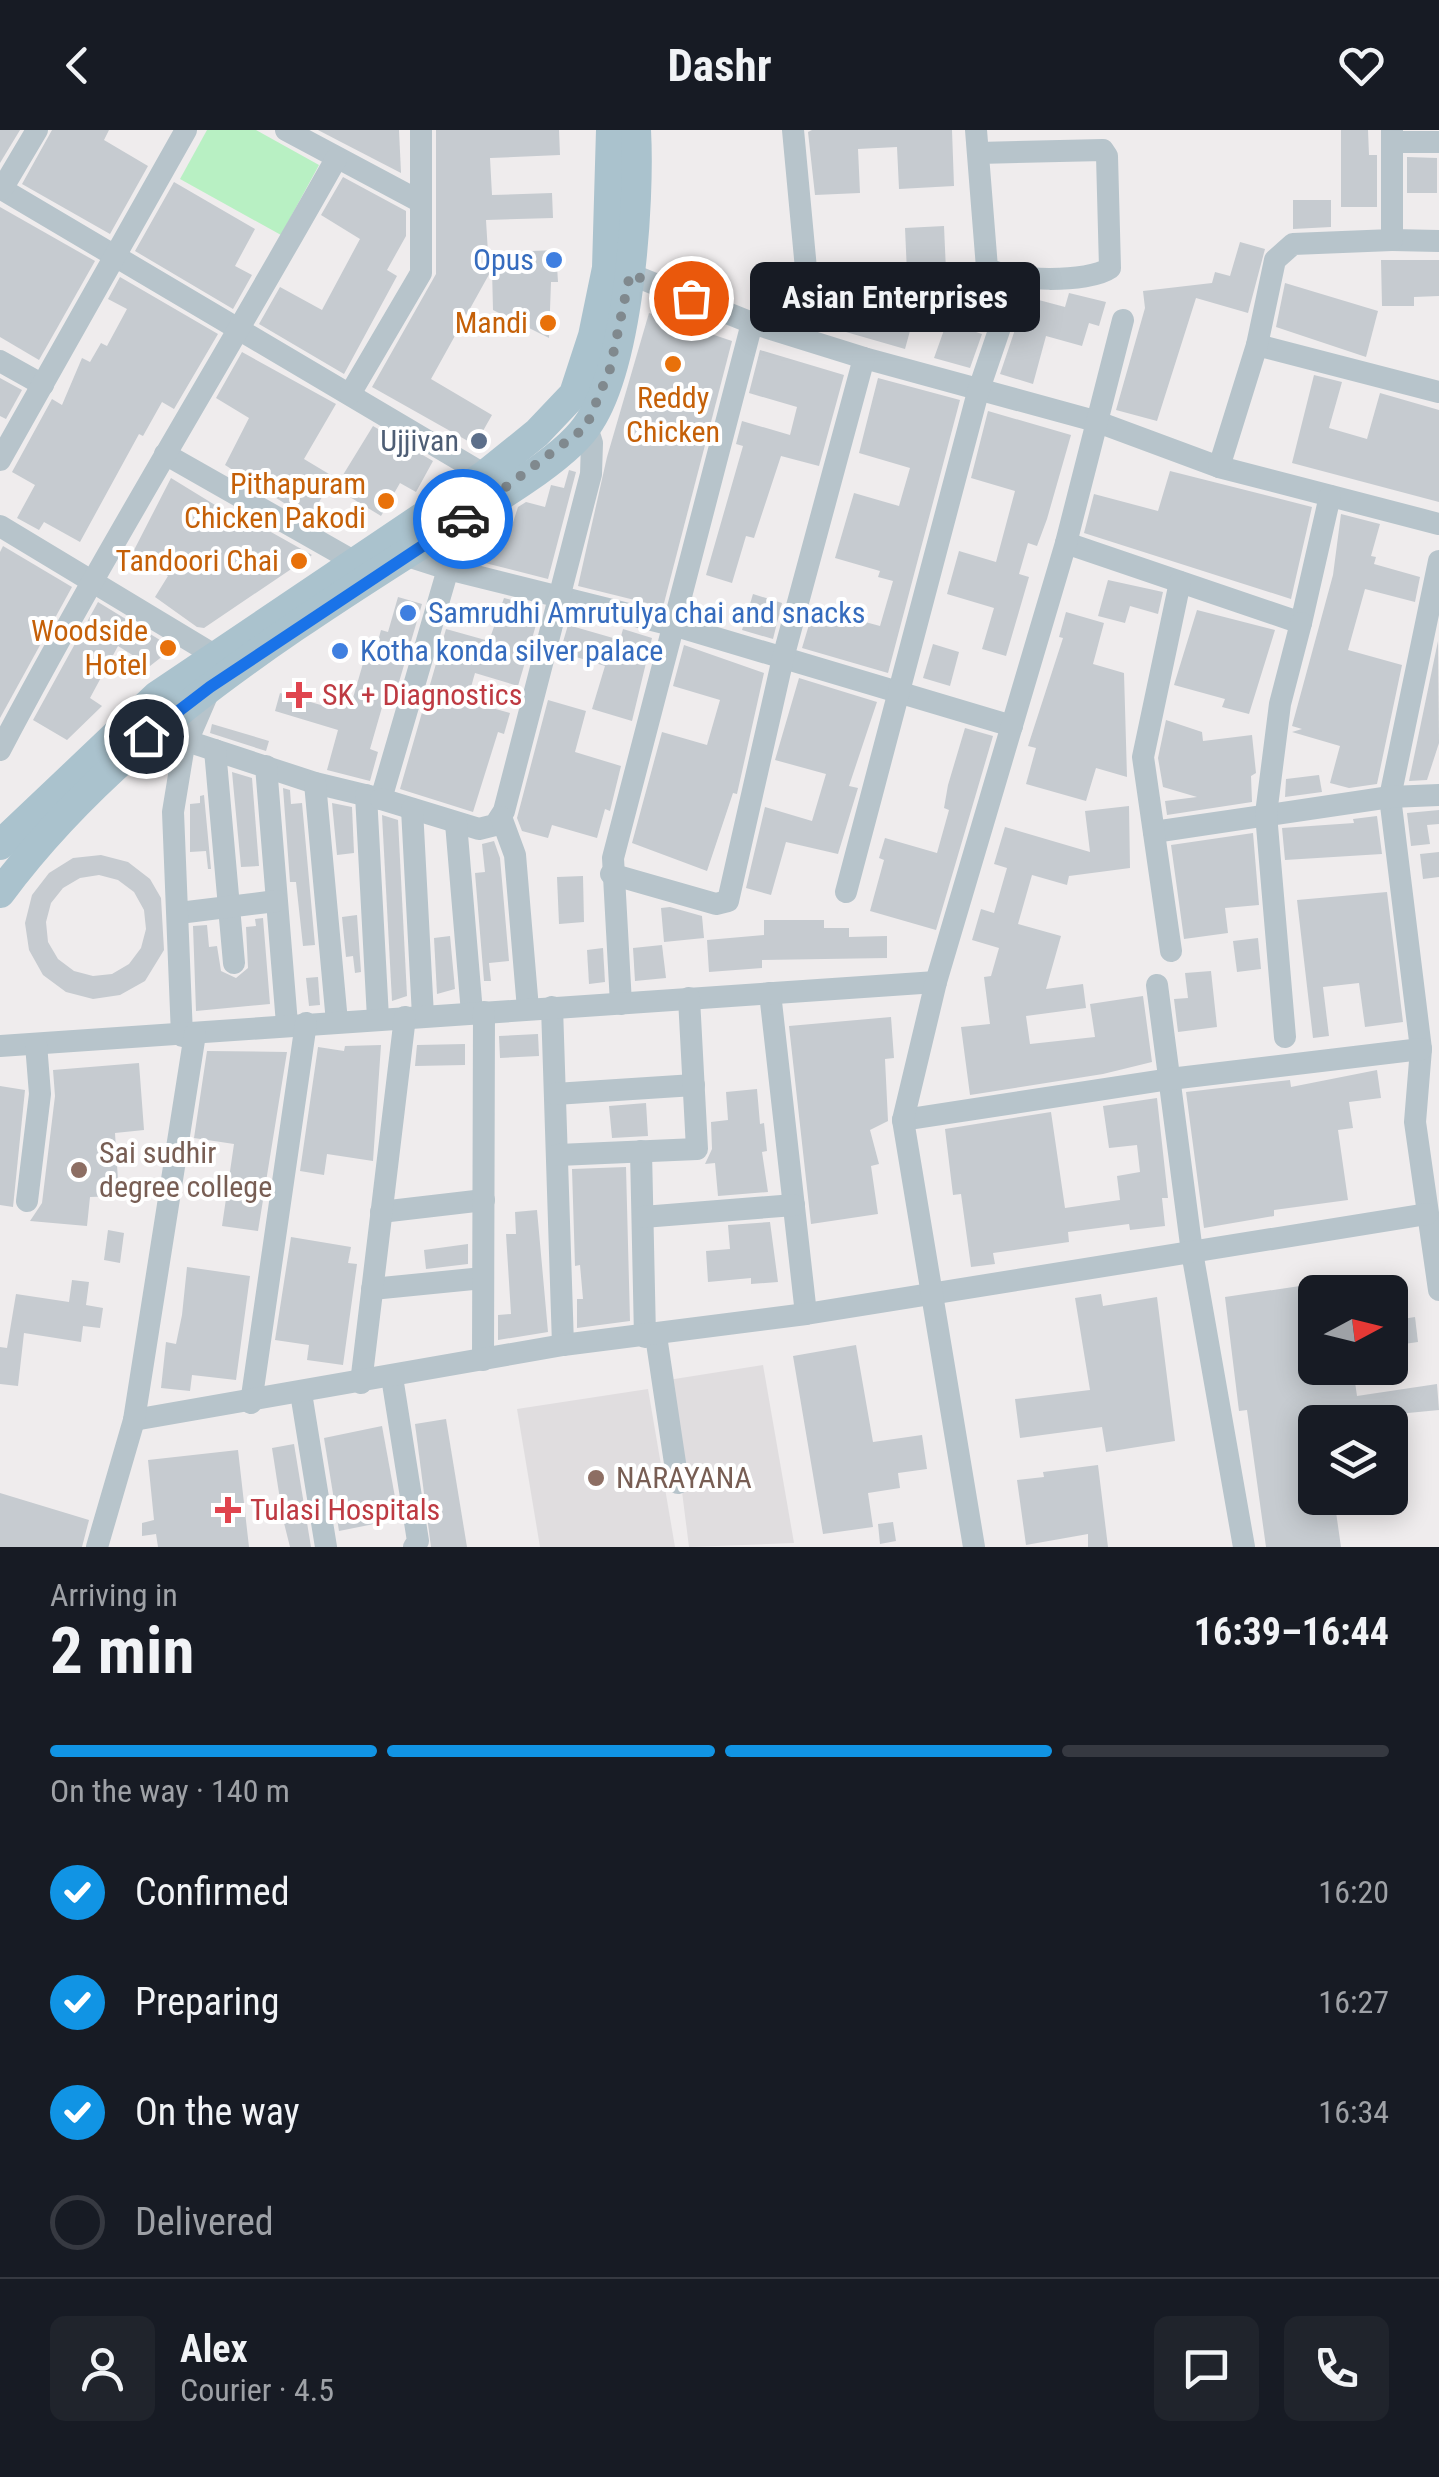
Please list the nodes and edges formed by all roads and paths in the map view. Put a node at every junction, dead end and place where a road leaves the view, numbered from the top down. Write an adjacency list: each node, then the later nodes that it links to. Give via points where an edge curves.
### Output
1 (37, 130): 12 (street)
2 (186, 130): 16 (street)
3 (286, 130): 11 (street)
4 (421, 130): 13 (street)
5 (611, 130): 35 (main road, via 607,268 574,394)
6 (636, 130): 18 (main road)
7 (793, 130): 17 (street)
8 (1392, 136): 10 (street); 14 (street)
9 (977, 142): 9 (street, via 987,268 1069,278 1110,268 1103,150)
10 (1439, 142)
11 (336, 158): 13 (street); 22 (street)
12 (1, 189): 16 (street)
13 (420, 201): 29 (street, via 421,273)
14 (1392, 240): 15 (street); 23 (street, via 1283,249)
15 (1439, 241)
16 (115, 256): 22 (street); 26 (street)
17 (806, 269)
18 (630, 274): 21 (street); 31 (main road, via 610,369)
19 (1008, 304): 27 (street)
20 (1124, 320): 30 (street)
21 (752, 323): 24 (street); 47 (street)
22 (240, 330): 29 (street); 32 (street)
23 (1257, 345): 28 (street); 34 (street)
24 (864, 358): 27 (street); 50 (street)
25 (0, 361): 26 (street)
26 (43, 385): 33 (street)
27 (978, 392): 30 (street); 52 (street)
28 (1439, 392)
29 (350, 394): 35 (street)
30 (1094, 421): 34 (street); 39 (street)
31 (586, 427): 40 (main road, via 490,501); 45 (street, via 593,458)
32 (165, 454): 40 (street); 43 (street)
33 (0, 460)
34 (1219, 467): 36 (street)
35 (484, 475): 40 (main road)
36 (1330, 496): 37 (street); 46 (street)
37 (1439, 524)
38 (0, 526): 43 (street)
39 (1066, 542): 44 (street); 53 (street)
40 (379, 554): 42 (street); 48 (main road); 51 (main road)
41 (1439, 561): 49 (street)
42 (448, 570): 45 (street); 61 (street)
43 (89, 580): 48 (street); 55 (street)
44 (1180, 582): 46 (street); 67 (street, via 1143,757)
45 (556, 596): 47 (street); 64 (street)
46 (1301, 623): 63 (street, via 1280,704)
47 (676, 626): 50 (street); 68 (street)
48 (214, 655): 66 (main road, via 157,696)
49 (1429, 656): 60 (street)
50 (784, 658): 52 (street); 68 (street, via 728,901 716,904)
51 (210, 687): 54 (street); 70 (main road, via 146,736 36,844)
52 (899, 694): 53 (street); 69 (street)
53 (1012, 726): 76 (street)
54 (187, 742): 56 (street); 73 (street, via 173,812)
55 (0, 750)
56 (215, 750): 57 (street); 72 (street)
57 (266, 766): 58 (street); 71 (street)
58 (315, 784): 61 (street); 85 (street)
59 (1439, 794): 60 (street)
60 (1390, 796): 63 (street); 91 (street)
61 (373, 798): 62 (street); 84 (street)
62 (412, 809): 65 (street); 83 (street)
63 (1266, 814): 67 (street); 88 (street)
64 (501, 817): 65 (street, via 479,829); 81 (street, via 516,855)
65 (456, 823): 82 (street)
66 (4, 831)
67 (1154, 832): 74 (street)
68 (611, 874): 80 (street)
69 (846, 892)
70 (0, 893)
71 (276, 901): 72 (street); 86 (street)
72 (229, 907): 73 (street); 75 (street)
73 (179, 913): 87 (street)
74 (1171, 951)
75 (234, 963)
76 (936, 982): 78 (street); 96 (street)
77 (1157, 985): 92 (street)
78 (770, 993): 79 (street); 101 (street)
79 (690, 998): 80 (street); 93 (street)
80 (621, 1004): 81 (street)
81 (540, 1008): 82 (street); 94 (street)
82 (478, 1012): 83 (street); 99 (street)
83 (414, 1016): 84 (street); 102 (street)
84 (378, 1018): 85 (street)
85 (337, 1022): 86 (street)
86 (296, 1023): 87 (street); 117 (street)
87 (189, 1035): 89 (street); 118 (street)
88 (1285, 1037)
89 (36, 1044): 90 (street); 100 (street, via 40,1094)
90 (0, 1046)
91 (1421, 1049): 92 (street); 95 (street)
92 (1170, 1079): 96 (street); 105 (street)
93 (694, 1085): 94 (street); 97 (street, via 697,1149)
94 (555, 1094): 98 (street)
95 (1429, 1095): 103 (street, via 1415,1122)
96 (903, 1120): 109 (street)
97 (641, 1152): 98 (street); 104 (street)
98 (558, 1155): 112 (street)
99 (484, 1200): 102 (street); 106 (street)
100 (27, 1201)
101 (794, 1205): 104 (street); 110 (street)
102 (382, 1212): 108 (street)
103 (1427, 1214): 105 (street); 107 (street)
104 (642, 1218): 111 (street)
105 (1192, 1252): 109 (street); 124 (street)
106 (483, 1278): 108 (street); 113 (street)
107 (1438, 1282)
108 (372, 1289): 115 (street)
109 (935, 1293): 110 (street); 123 (street)
110 (806, 1314): 111 (street)
111 (650, 1336): 112 (street); 119 (street)
112 (563, 1345): 113 (street)
113 (483, 1360): 114 (street)
114 (392, 1377): 115 (street); 122 (street)
115 (361, 1383): 116 (street)
116 (301, 1394): 117 (street); 121 (street)
117 (251, 1403): 118 (street)
118 (134, 1420): 120 (street)
119 (678, 1483)
120 (96, 1547)
121 (326, 1547)
122 (414, 1547)
123 (974, 1547)
124 (1244, 1547)

